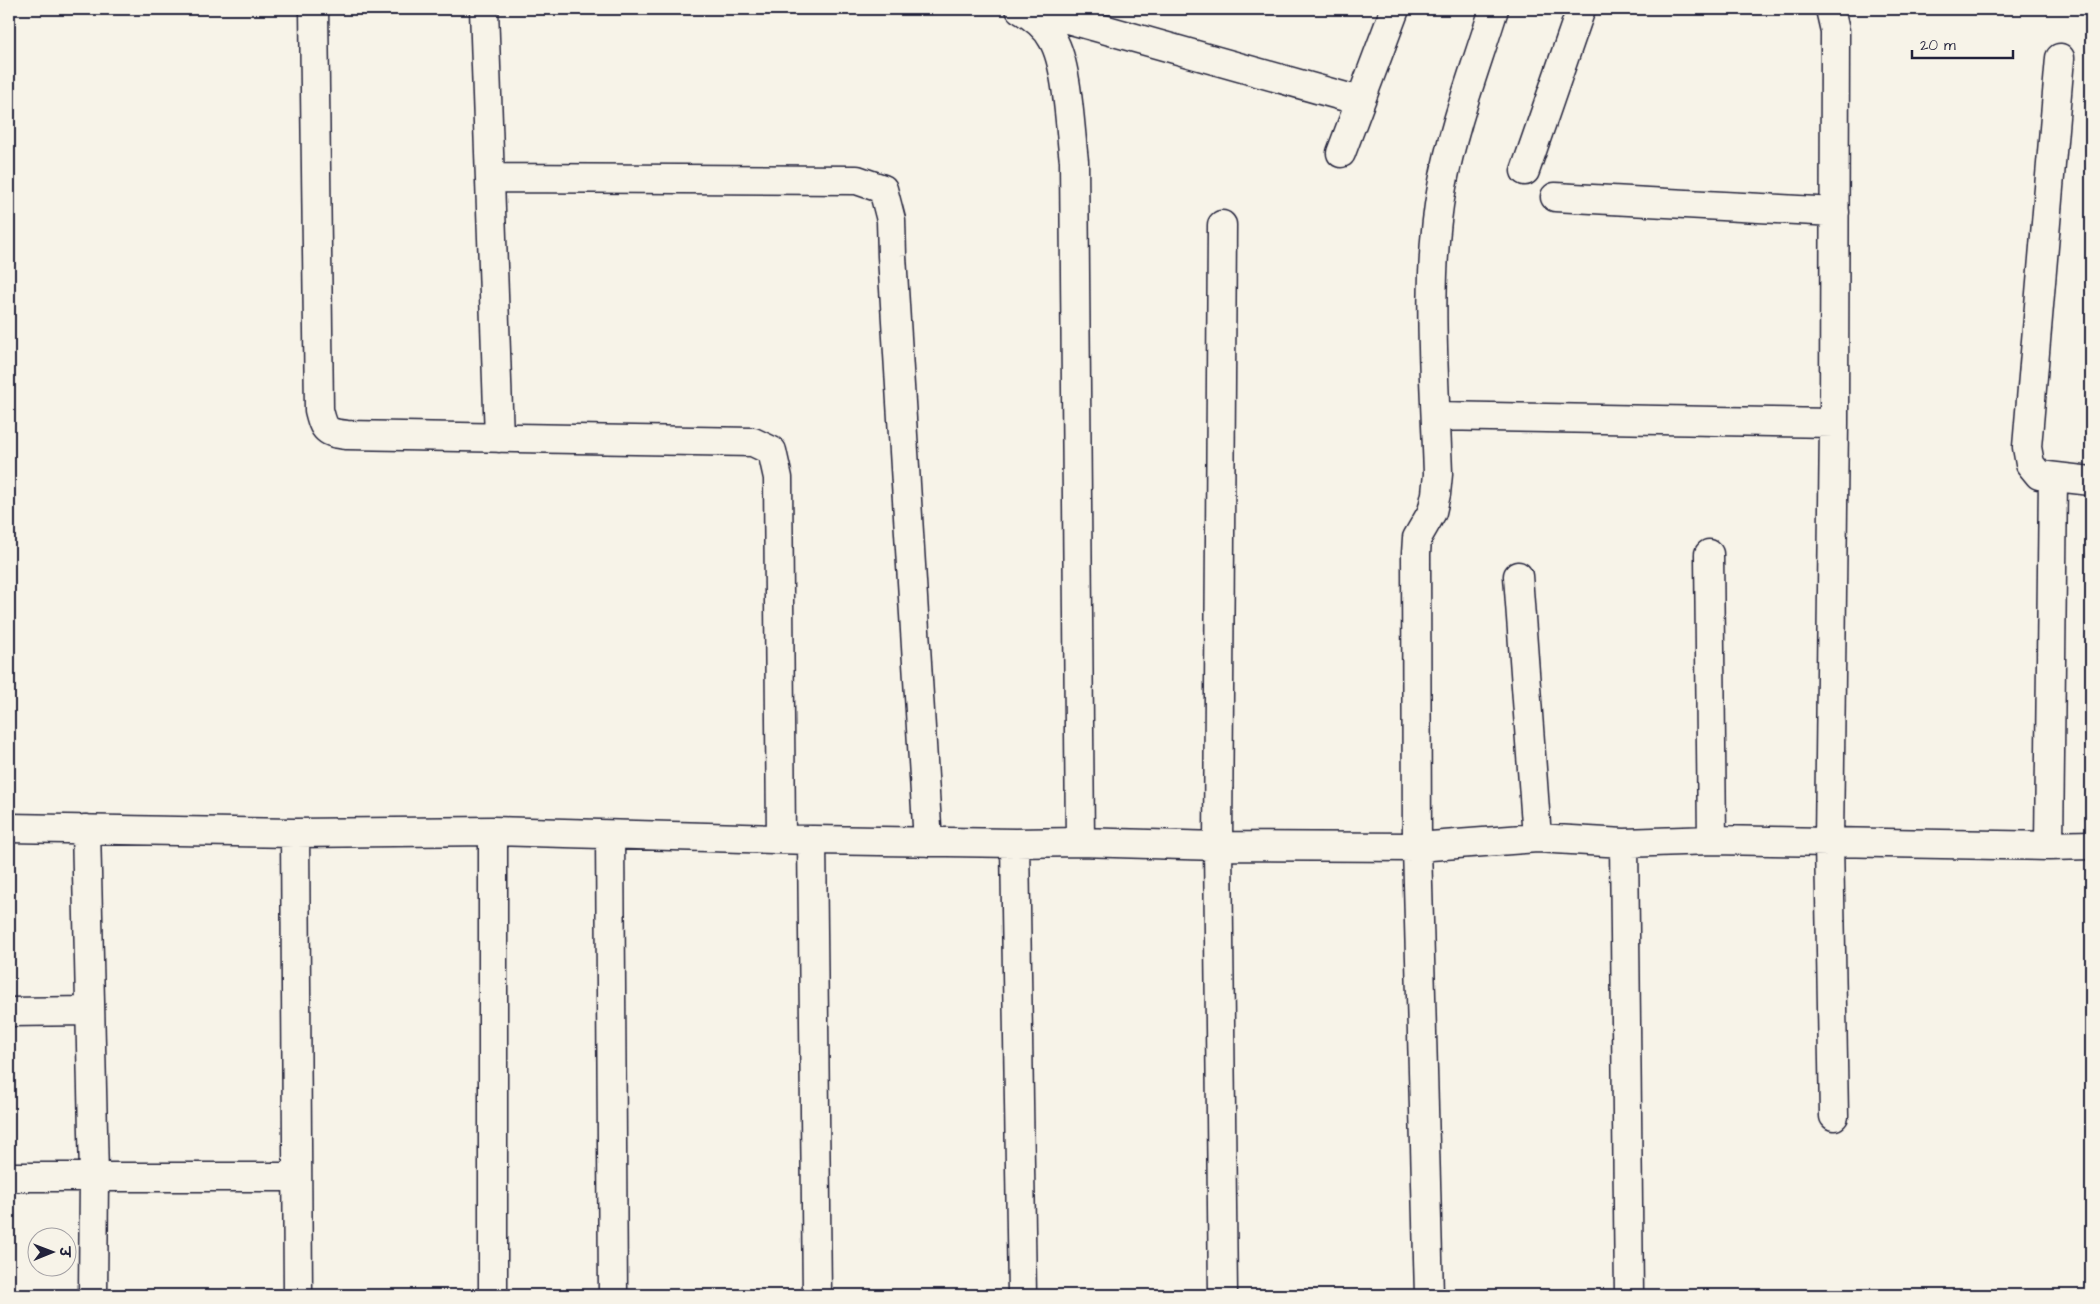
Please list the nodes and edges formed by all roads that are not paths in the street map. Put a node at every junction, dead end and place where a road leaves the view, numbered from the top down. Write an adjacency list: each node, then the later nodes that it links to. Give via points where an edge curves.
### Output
1 (314, 9): 19 (street, via 319,410 323,426 332,434 346,435)
2 (484, 9): 13 (street)
3 (1020, 9): 34 (street, via 1038,20 1054,40 1063,70 1074,161)
4 (1032, 9): 10 (street)
5 (1395, 9): 10 (street)
6 (1494, 9): 17 (street, via 1454,135 1442,187 1433,282)
7 (1581, 9): 12 (street)
8 (1830, 9): 15 (street, via 1835,31)
9 (2060, 58): 20 (street, via 2027,447 2030,464 2039,475)
10 (1360, 101): 11 (street)
11 (1341, 153)
12 (1525, 171)
13 (490, 178): 19 (street); 33 (street, via 856,180 883,189 891,220)
14 (1555, 197): 15 (street)
15 (1835, 212): 18 (street)
16 (1222, 225): 39 (street)
17 (1436, 416): 18 (street); 41 (street, via 1436,494 1432,512 1417,538 1416,554)
18 (1834, 423): 35 (street)
19 (499, 438): 30 (street, via 753,442 772,451 778,478)
20 (2053, 477): 21 (street); 40 (street)
21 (2091, 481)
22 (1709, 554): 32 (street)
23 (1518, 576): 29 (street)
24 (9, 828): 25 (street)
25 (86, 829): 27 (street); 42 (street)
26 (493, 831): 27 (street); 28 (street); 50 (street)
27 (295, 833): 47 (street)
28 (610, 835): 30 (street); 51 (street)
29 (1537, 838): 37 (street); 41 (street)
30 (781, 839): 31 (street)
31 (812, 840): 33 (street); 52 (street)
32 (1712, 840): 35 (street); 37 (street)
33 (928, 842): 36 (street)
34 (1080, 842): 36 (street); 39 (street)
35 (1829, 842): 40 (street); 44 (street)
36 (1015, 843): 53 (street)
37 (1624, 843): 56 (street)
38 (2091, 845): 40 (street)
39 (1218, 846): 41 (street); 54 (street)
40 (2049, 846)
41 (1417, 847): 55 (street)
42 (90, 1011): 43 (street); 45 (street)
43 (9, 1012)
44 (1834, 1116)
45 (94, 1176): 46 (street); 47 (street); 48 (street)
46 (9, 1177)
47 (296, 1177): 49 (street)
48 (93, 1295)
49 (298, 1295)
50 (493, 1295)
51 (612, 1295)
52 (817, 1295)
53 (1022, 1295)
54 (1223, 1295)
55 (1430, 1295)
56 (1629, 1295)

